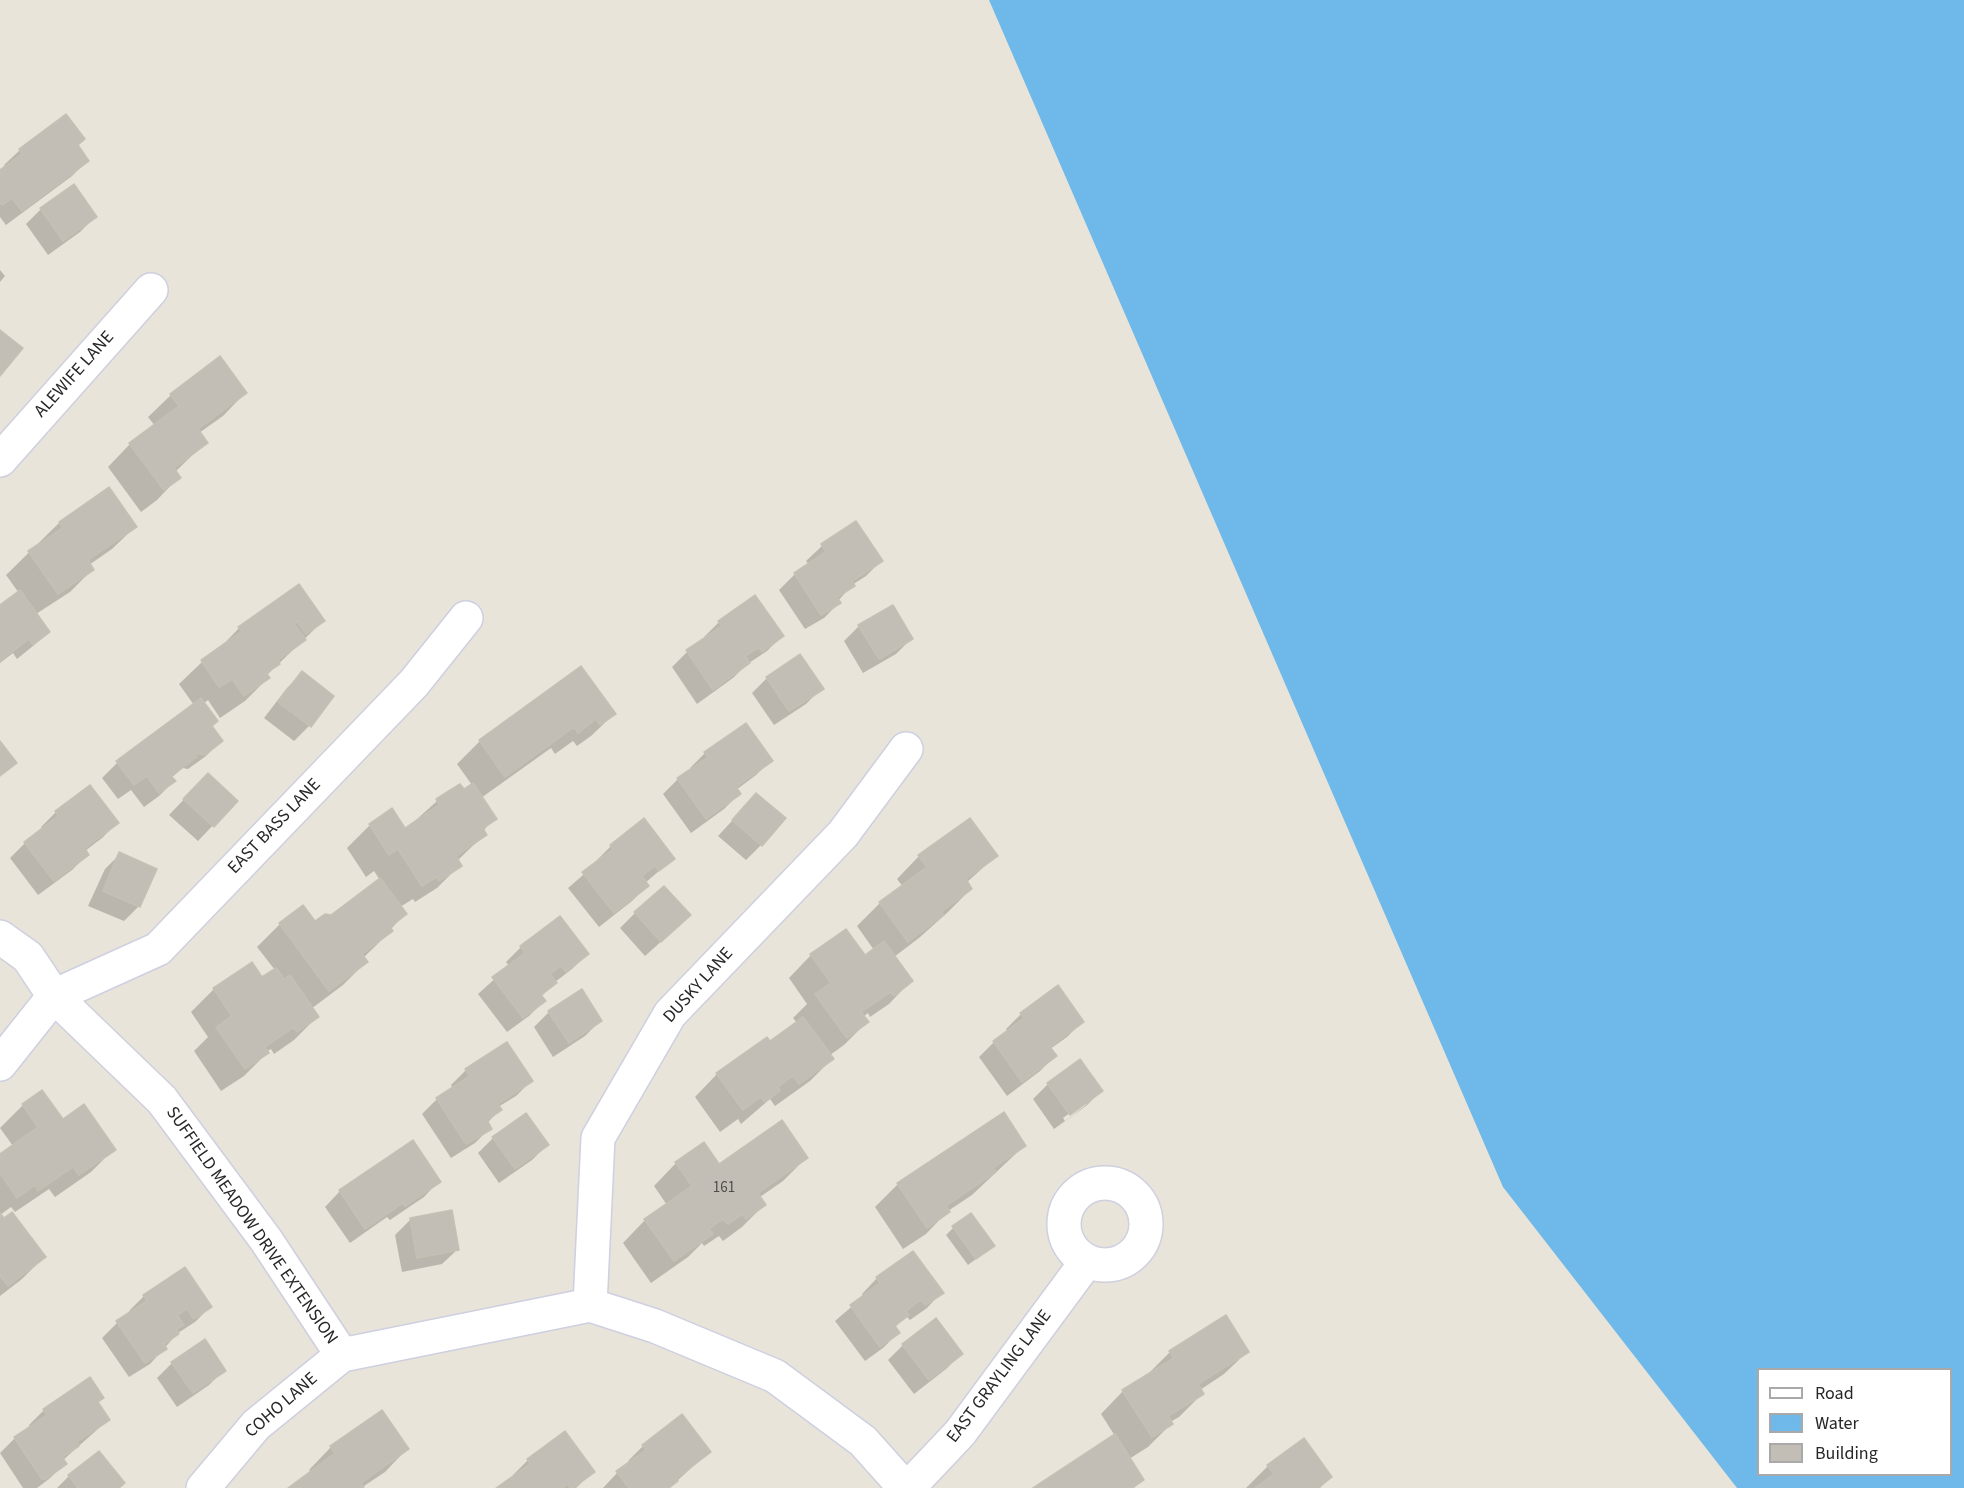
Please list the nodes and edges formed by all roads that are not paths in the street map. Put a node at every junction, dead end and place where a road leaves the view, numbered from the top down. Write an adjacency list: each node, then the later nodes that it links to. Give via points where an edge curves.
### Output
1 (151, 290): 2 (street, ALEWIFE LANE)
2 (0, 460)
3 (466, 618): 6 (street, EAST BASS LANE, via 414,683 158,949)
4 (906, 749): 9 (street, DUSKY LANE, via 843,834 670,1014 598,1138)
5 (0, 937): 6 (street, SUFFIELD MEADOW DRIVE EXTENSION, via 28,957)
6 (54, 996): 7 (street); 10 (street, SUFFIELD MEADOW DRIVE EXTENSION, via 162,1100 266,1240)
7 (0, 1064)
8 (1087, 1261): 12 (street, EAST GRAYLING LANE, via 960,1433)
9 (590, 1305): 10 (street, SUFFIELD MEADOW DRIVE EXTENSION); 12 (street, SUFFIELD MEADOW DRIVE EXTENSION, via 655,1326 775,1376 863,1441)
10 (342, 1355): 11 (street, COHO LANE, via 256,1425)
11 (203, 1488)
12 (907, 1488)

